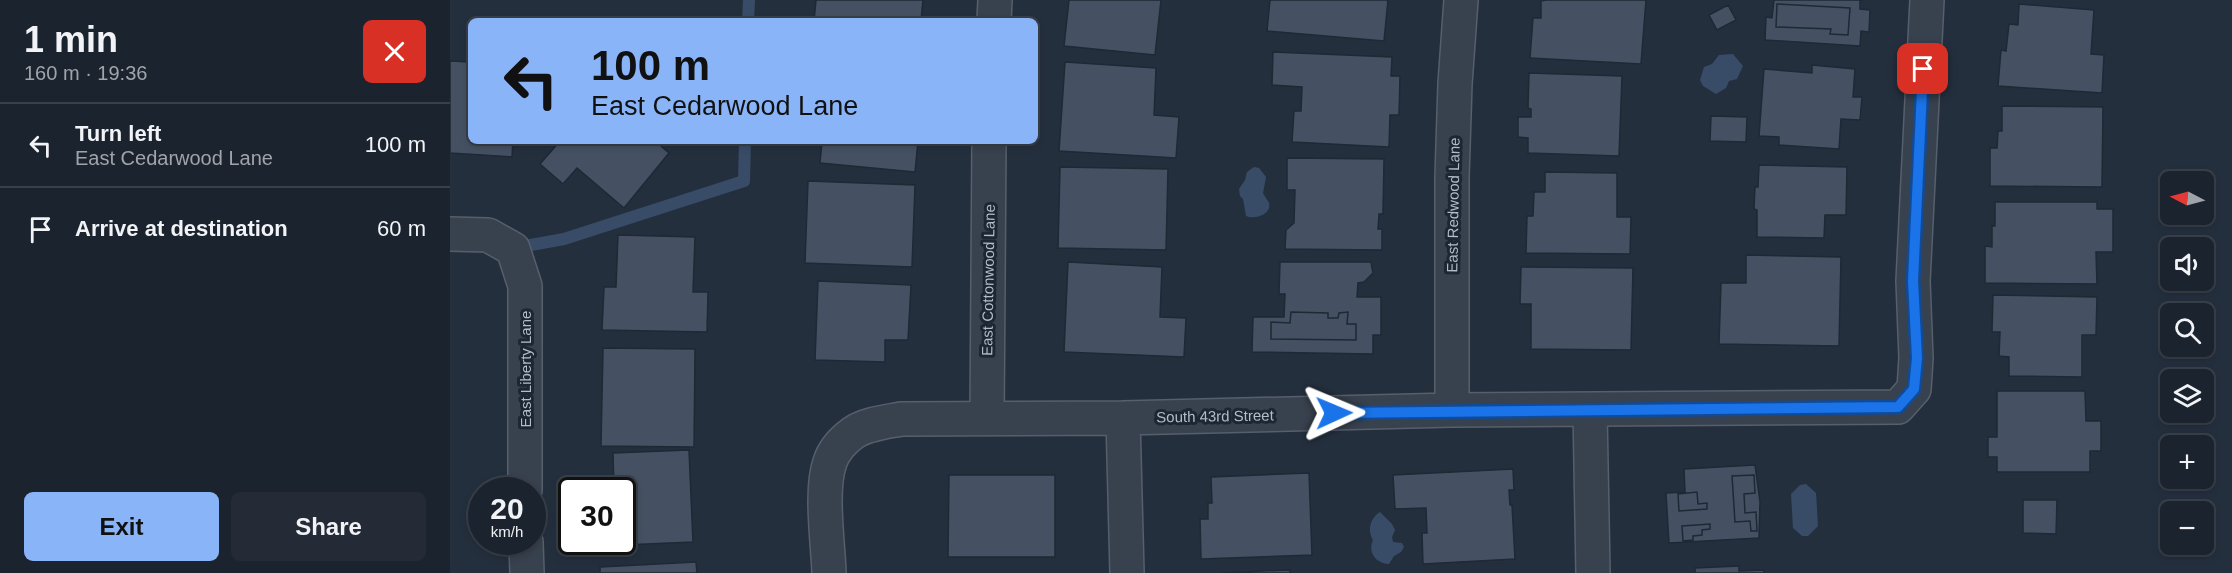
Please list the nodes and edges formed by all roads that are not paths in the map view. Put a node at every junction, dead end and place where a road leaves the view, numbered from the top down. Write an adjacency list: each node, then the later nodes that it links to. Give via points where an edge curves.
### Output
1 (995, 0): 4 (street)
2 (1461, 0): 7 (street, East Redwood Lane, via 1452,177)
3 (1927, 0): 8 (street, South 43rd Street, via 1913,281 1917,358 1914,389 1898,407)
4 (994, 18)
5 (989, 144): 9 (street, East Cottonwood Lane)
6 (450, 234): 11 (street, East Liberty Lane, via 488,235 513,249 525,286)
7 (1452, 410): 8 (street, South 43rd Street); 10 (street, South 43rd Street)
8 (1590, 410): 16 (street)
9 (987, 418): 10 (street, South 43rd Street); 14 (street, South 43rd Street, via 902,419 855,432 839,444 827,476)
10 (1123, 418): 15 (street)
11 (525, 477)
12 (526, 555): 13 (street)
13 (527, 573)
14 (829, 573)
15 (1127, 573)
16 (1593, 573)

